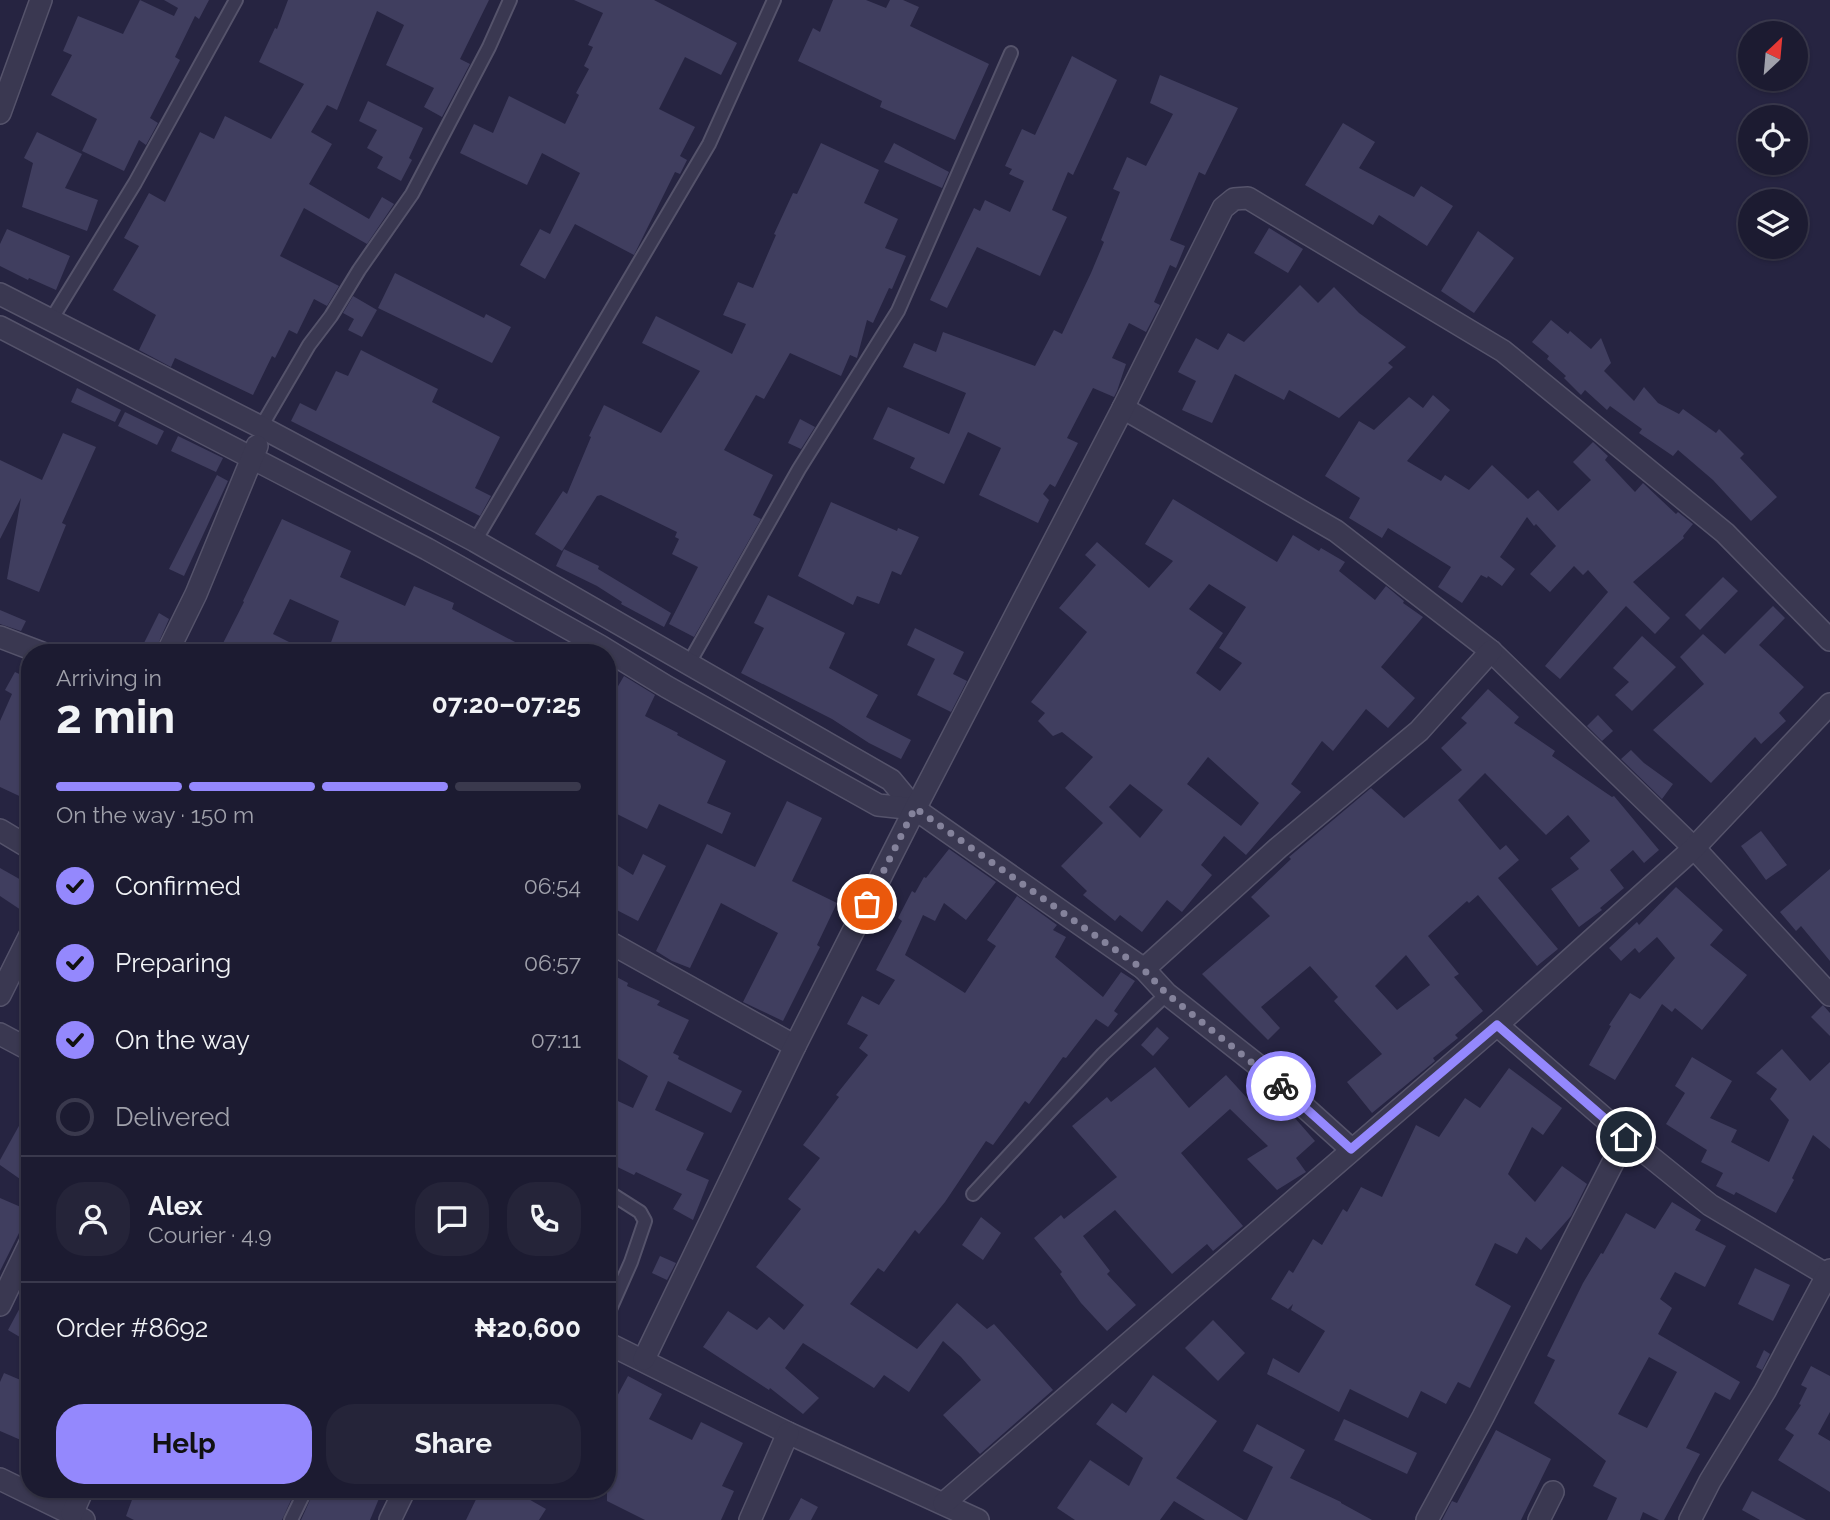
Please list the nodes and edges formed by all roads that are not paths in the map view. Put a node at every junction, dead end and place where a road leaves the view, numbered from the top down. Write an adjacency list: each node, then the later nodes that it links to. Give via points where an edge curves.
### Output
1 (41, 0): 6 (street)
2 (236, 0): 8 (lane, via 135,183)
3 (510, 0): 11 (lane, via 412,194 309,345)
4 (774, 0): 13 (lane, via 709,144)
5 (1012, 53): 21 (lane, via 898,311 799,469)
6 (0, 113)
7 (0, 294): 8 (street)
8 (51, 320): 11 (street)
9 (0, 327): 12 (street)
10 (1123, 408): 15 (street, via 1223,208 1234,199 1248,198 1503,351 1725,533); 19 (street, via 1336,531); 23 (street)
11 (261, 427): 12 (street); 13 (street)
12 (254, 457): 16 (street); 17 (street, via 427,549)
13 (475, 541): 21 (street)
14 (0, 637): 18 (street)
15 (1830, 640)
16 (171, 644)
17 (590, 644)
18 (21, 645)
19 (1491, 652): 26 (street); 30 (street, via 1419,731 1278,848)
20 (616, 658): 23 (street, via 878,805)
21 (688, 665): 23 (street, via 891,780)
22 (1830, 704): 26 (street)
23 (915, 808): 30 (street); 37 (street)
24 (0, 830): 25 (street)
25 (21, 843)
26 (1694, 848): 33 (street); 34 (street)
27 (616, 946): 37 (street)
28 (21, 947): 29 (street)
29 (5, 969): 32 (street)
30 (1144, 970): 31 (street)
31 (1167, 994): 39 (street, via 1260,1067); 40 (lane, via 1103,1054)
32 (0, 995)
33 (1830, 995)
34 (1497, 1025): 38 (street); 39 (street)
35 (0, 1034): 36 (street)
36 (21, 1045)
37 (795, 1046): 47 (street)
38 (1626, 1137): 43 (street, via 1710,1205); 62 (street)
39 (1351, 1149): 56 (street)
40 (974, 1194)
41 (616, 1197): 44 (lane, via 640,1212 645,1221)
42 (21, 1262): 45 (street)
43 (1828, 1273): 64 (street)
44 (616, 1296)
45 (0, 1305)
46 (616, 1347): 47 (street)
47 (644, 1359): 48 (street)
48 (788, 1433): 56 (street); 60 (street)
49 (0, 1479): 50 (street)
50 (21, 1489)
51 (1553, 1492): 63 (street)
52 (39, 1498): 57 (street)
53 (81, 1498): 57 (street)
54 (302, 1498): 58 (lane)
55 (401, 1498): 59 (street)
56 (944, 1503): 61 (street)
57 (78, 1517)
58 (291, 1520)
59 (390, 1520)
60 (750, 1520)
61 (978, 1520)
62 (1427, 1520)
63 (1539, 1520)
64 (1690, 1520)

